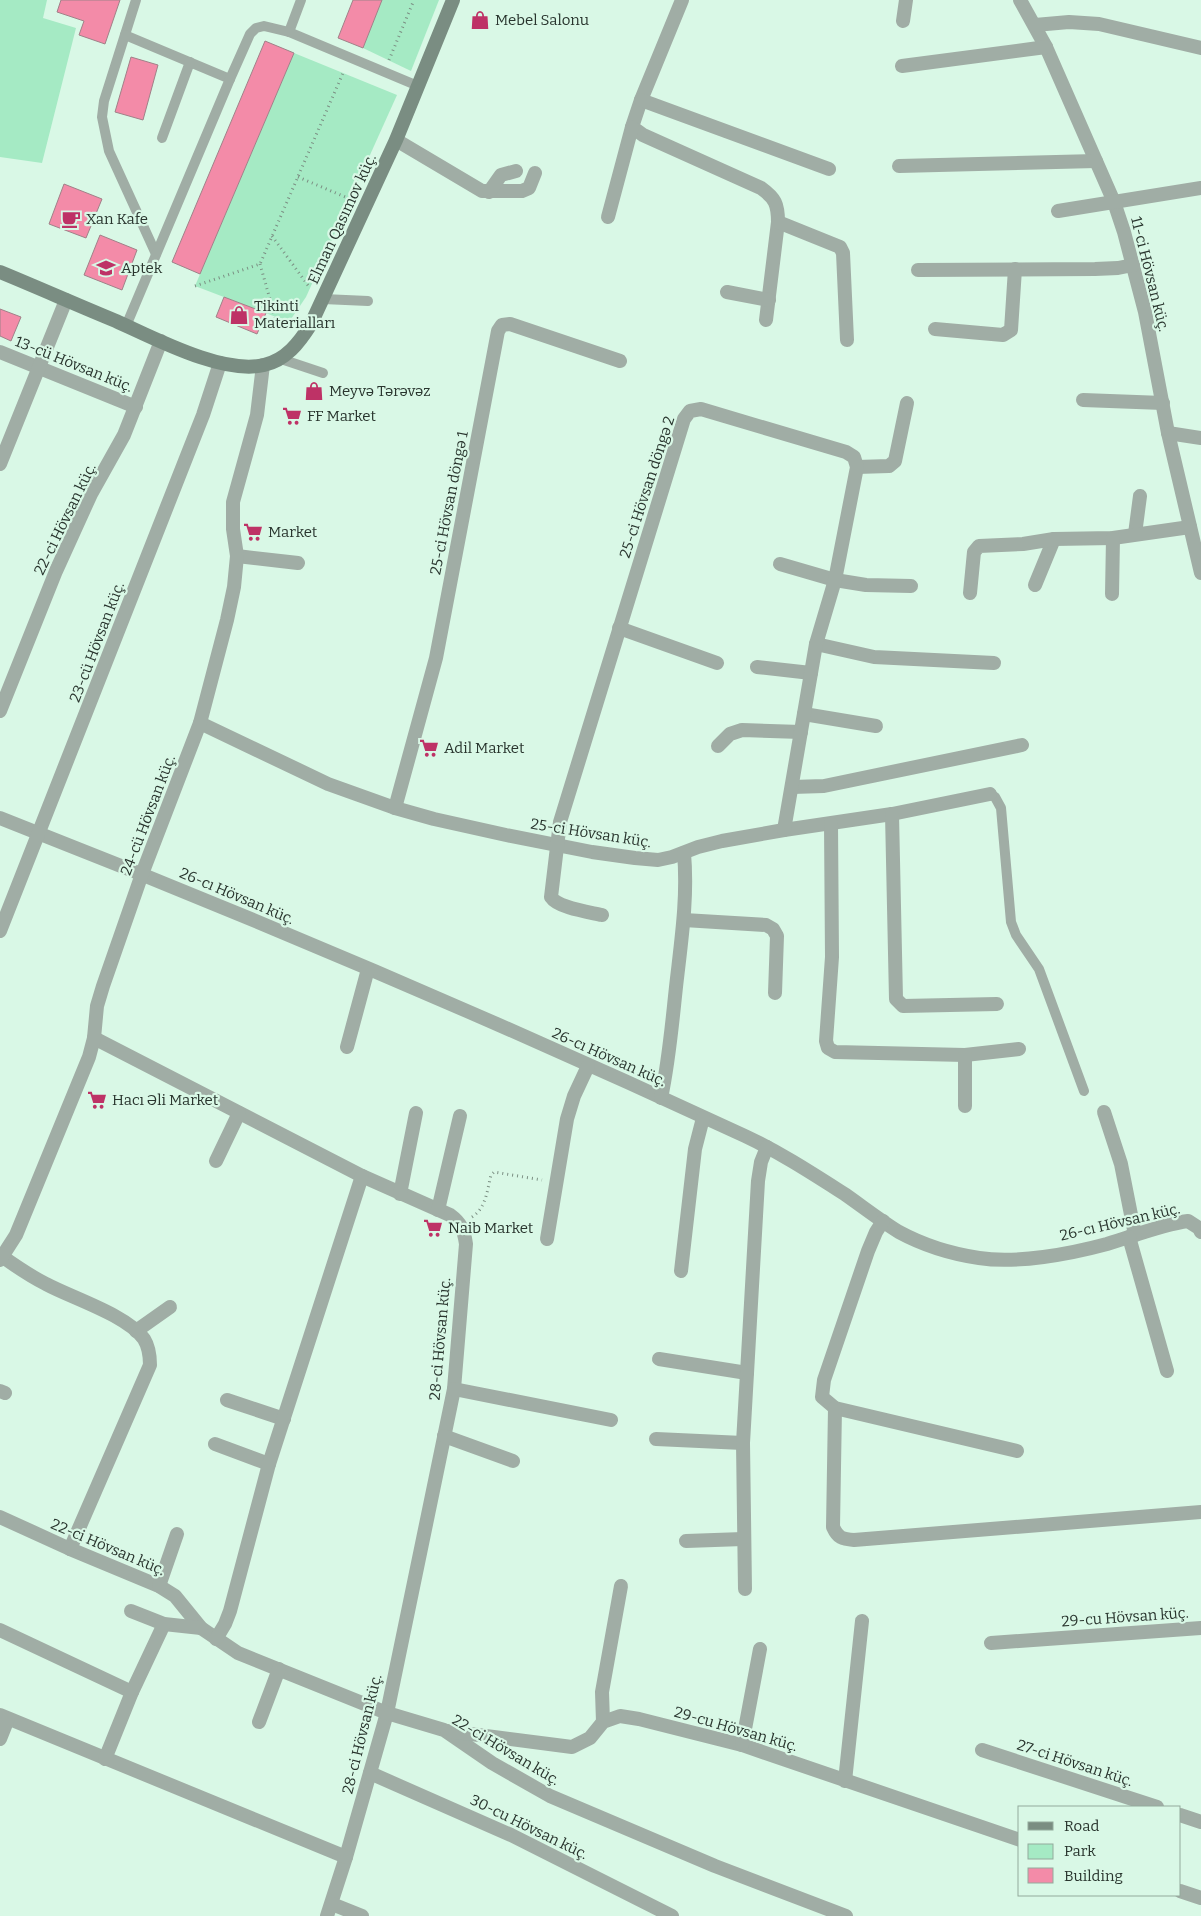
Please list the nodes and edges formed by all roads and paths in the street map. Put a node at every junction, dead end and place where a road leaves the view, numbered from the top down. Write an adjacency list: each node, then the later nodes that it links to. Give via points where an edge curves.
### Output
1 (136, 0): 11 (lane)
2 (302, 0): 10 (lane)
3 (414, 0): 14 (path)
4 (454, 0): 19 (main road, Elman Qasımov küç.)
5 (682, 0): 20 (street)
6 (906, 0): 8 (street)
7 (1020, 0): 9 (street, 11-ci Hövsan küç.)
8 (903, 21)
9 (1035, 25): 12 (street, 11-ci Hövsan küç.); 13 (street, via 1099,24)
10 (289, 32): 18 (lane, via 264,26 256,28 250,34); 19 (lane)
11 (126, 35): 15 (lane); 38 (lane, via 104,101 102,117 109,151)
12 (1046, 47): 16 (street); 24 (street, 11-ci Hövsan küç.)
13 (1201, 48)
14 (389, 60)
15 (190, 62): 18 (lane); 22 (lane)
16 (902, 66)
17 (343, 73): 29 (path)
18 (230, 79): 38 (lane)
19 (418, 86): 23 (main road, Elman Qasımov küç.)
20 (641, 100): 21 (street); 26 (street)
21 (632, 127): 35 (street); 36 (street, via 643,135 761,188 773,197)
22 (162, 138)
23 (396, 140): 31 (street, via 482,191); 47 (main road, Elman Qasımov küç.)
24 (1096, 161): 25 (street); 33 (street, 11-ci Hövsan küç.)
25 (899, 166)
26 (829, 169)
27 (516, 171): 31 (street, via 501,175)
28 (535, 172): 31 (street, via 529,188)
29 (298, 177): 32 (path); 37 (path)
30 (1201, 188): 33 (street)
31 (489, 192)
32 (350, 199)
33 (1114, 202): 34 (street); 40 (street, 11-ci Hövsan küç.)
34 (1058, 211)
35 (608, 217)
36 (778, 222): 49 (street); 55 (street, via 840,247 843,253)
37 (272, 236): 39 (path); 45 (path)
38 (156, 254): 53 (lane)
39 (260, 264): 44 (path); 51 (path)
40 (1133, 265): 41 (street); 66 (street, 11-ci Hövsan küç.)
41 (1015, 269): 42 (street); 54 (street, via 1011,330 1003,335)
42 (918, 270)
43 (0, 272): 48 (main road, Elman Qasımov küç.)
44 (195, 286)
45 (310, 288)
46 (728, 292): 49 (street)
47 (323, 299): 50 (lane); 58 (main road, Elman Qasımov küç., via 302,338)
48 (66, 300): 53 (main road, Elman Qasımov küç.); 62 (street)
49 (769, 300): 52 (street)
50 (368, 301)
51 (275, 317)
52 (766, 320)
53 (126, 326): 56 (main road, Elman Qasımov küç.)
54 (935, 329)
55 (847, 340)
56 (161, 341): 60 (main road, Elman Qasımov küç.); 67 (street, 22-ci Hövsan küç.)
57 (0, 352): 62 (street, 13-cü Hövsan küç.)
58 (281, 359): 61 (main road, Elman Qasımov küç.); 63 (lane)
59 (620, 361): 101 (street, 25-ci Hövsan döngə 1, via 510,324 502,325 498,331 436,658)
60 (220, 363): 61 (main road, Elman Qasımov küç., via 245,367); 106 (street, 23-cü Hövsan küç., via 203,415)
61 (263, 365): 77 (street, 24-cü Hövsan küç., via 256,415 234,502)
62 (40, 367): 67 (street, 13-cü Hövsan küç.); 70 (street)
63 (324, 373)
64 (1083, 400): 66 (street)
65 (907, 403): 71 (street, via 895,461 889,466)
66 (1163, 403): 68 (street, 11-ci Hövsan küç.)
67 (136, 407): 92 (street, 22-ci Hövsan küç., via 63,555)
68 (1168, 433): 69 (street); 73 (street, 11-ci Hövsan küç.)
69 (1201, 438)
70 (0, 464)
71 (857, 467): 81 (street); 86 (street, 25-ci Hövsan döngə 2, via 854,457 846,452 701,409 690,411 684,419)
72 (1140, 496): 74 (street)
73 (1190, 526): 74 (street); 80 (street, 11-ci Hövsan küç.)
74 (1135, 534): 75 (street)
75 (1114, 538): 76 (street); 85 (street)
76 (1054, 539): 82 (street); 84 (street, via 979,546 974,552)
77 (237, 556): 78 (street); 94 (street, 24-cü Hövsan küç., via 227,620)
78 (298, 563)
79 (780, 564): 81 (street)
80 (1201, 573)
81 (835, 580): 83 (street, via 866,585); 87 (street)
82 (1035, 585)
83 (911, 586)
84 (970, 593)
85 (1112, 594)
86 (619, 628): 88 (street); 107 (street, 25-ci Hövsan döngə 2, via 560,822)
87 (816, 644): 89 (street, via 874,657); 91 (street)
88 (717, 663)
89 (994, 663)
90 (757, 667): 91 (street)
91 (811, 673): 93 (street)
92 (0, 711)
93 (804, 714): 95 (street); 96 (street)
94 (200, 723): 101 (street, 25-ci Hövsan küç., via 328,784); 109 (street, 24-cü Hövsan küç.)
95 (876, 726)
96 (801, 732): 98 (street, via 742,730 730,734); 99 (street)
97 (1022, 745): 99 (street, via 824,786)
98 (718, 746)
99 (792, 787): 105 (street)
100 (990, 794): 102 (street, 25-ci Hövsan küç.); 121 (lane, via 1000,808 1011,922 1039,969)
101 (395, 808): 107 (street, 25-ci Hövsan küç.)
102 (892, 814): 104 (street, 25-ci Hövsan küç.); 115 (street, via 896,999 903,1006)
103 (0, 818): 106 (street, 26-cı Hövsan küç.)
104 (831, 824): 105 (street, 25-ci Hövsan küç.); 119 (street, via 832,957 828,1048 835,1052)
105 (784, 830): 108 (street, 25-ci Hövsan küç., via 722,841)
106 (40, 834): 109 (street, 26-cı Hövsan küç.); 112 (street, 23-cü Hövsan küç.)
107 (557, 846): 108 (street, 25-ci Hövsan küç., via 658,860); 110 (street, 25-ci Hövsan döngə 2, via 551,897 554,902)
108 (684, 853): 111 (street)
109 (142, 874): 113 (street, 26-cı Hövsan küç.); 116 (street, 24-cü Hövsan küç., via 97,1006)
110 (602, 915)
111 (684, 920): 114 (street, via 766,925 774,929 777,936); 122 (street)
112 (0, 931)
113 (368, 968): 117 (street); 120 (street, 26-cı Hövsan küç.)
114 (775, 993)
115 (997, 1004)
116 (94, 1038): 125 (street); 140 (street, 24-cü Hövsan küç., via 16,1235)
117 (347, 1047)
118 (1019, 1050): 119 (street)
119 (965, 1055): 123 (street)
120 (588, 1066): 122 (street, 26-cı Hövsan küç.); 132 (street, via 567,1120)
121 (1084, 1091)
122 (661, 1098): 128 (street, 26-cı Hövsan küç.)
123 (965, 1106)
124 (1104, 1112): 138 (street, via 1121,1164)
125 (239, 1113): 130 (street); 131 (street)
126 (416, 1113): 133 (street)
127 (460, 1116): 134 (street)
128 (703, 1118): 129 (street, 26-cı Hövsan küç.); 141 (street, via 695,1149)
129 (767, 1146): 135 (street, 26-cı Hövsan küç.); 146 (street, via 758,1181)
130 (216, 1161)
131 (362, 1176): 133 (street); 150 (street)
132 (557, 1183): 136 (path, via 494,1172 483,1207); 139 (street)
133 (400, 1194): 134 (street)
134 (438, 1210): 136 (street)
135 (883, 1221): 138 (street, 26-cı Hövsan küç., via 900,1232 952,1253 1005,1260 1104,1245); 149 (street, via 868,1251 824,1380 822,1397)
136 (460, 1222): 147 (street, 28-ci Hövsan küç., via 466,1244)
137 (1201, 1232): 138 (street, 26-cı Hövsan küç., via 1188,1221)
138 (1132, 1236): 145 (street)
139 (547, 1239)
140 (1, 1257): 143 (street, via 44,1284 118,1318)
141 (681, 1271)
142 (170, 1307): 143 (street)
143 (136, 1331): 164 (street, via 149,1350 150,1365)
144 (659, 1359): 146 (street)
145 (1167, 1371)
146 (747, 1373): 154 (street)
147 (454, 1389): 151 (street); 152 (street, 28-ci Hövsan küç.)
148 (227, 1400): 150 (street)
149 (836, 1408): 156 (street); 159 (street, via 833,1528 842,1540)
150 (284, 1419): 158 (street)
151 (612, 1420)
152 (444, 1436): 157 (street); 179 (street, 28-ci Hövsan küç.)
153 (656, 1439): 154 (street)
154 (742, 1443): 162 (street)
155 (214, 1444): 158 (street)
156 (1017, 1452)
157 (513, 1461)
158 (270, 1464): 174 (street, via 230,1611)
159 (1201, 1512)
160 (0, 1517): 164 (street, 22-ci Hövsan küç.)
161 (177, 1534): 165 (street)
162 (743, 1540): 163 (street); 167 (street)
163 (686, 1541)
164 (70, 1549): 165 (street, 22-ci Hövsan küç.)
165 (159, 1586): 171 (street, 22-ci Hövsan küç., via 175,1596)
166 (621, 1586): 182 (street, via 602,1692)
167 (745, 1588)
168 (131, 1611): 170 (street)
169 (862, 1621): 189 (street)
170 (164, 1624): 171 (street); 178 (street)
171 (201, 1628): 174 (street, 22-ci Hövsan küç.)
172 (1201, 1628): 175 (street, 29-cu Hövsan küç.)
173 (0, 1630): 178 (street)
174 (216, 1639): 177 (street, 22-ci Hövsan küç., via 238,1653)
175 (991, 1643)
176 (760, 1649): 185 (street)
177 (279, 1669): 179 (street, 22-ci Hövsan küç.); 181 (street)
178 (132, 1692): 187 (street)
179 (386, 1713): 183 (street, 22-ci Hövsan küç.); 188 (street, 28-ci Hövsan küç.)
180 (4, 1717): 184 (street); 187 (street)
181 (260, 1722)
182 (603, 1722): 183 (street, via 590,1738 572,1747); 185 (street, 29-cu Hövsan küç., via 620,1716 639,1719)
183 (444, 1730): 200 (street, 22-ci Hövsan küç., via 492,1763 550,1796 715,1866)
184 (0, 1739)
185 (742, 1745): 189 (street, 29-cu Hövsan küç.)
186 (982, 1750): 190 (street, 27-ci Hövsan küç.)
187 (105, 1759): 194 (street)
188 (370, 1773): 194 (street, 28-ci Hövsan küç.); 199 (street, 30-cu Hövsan küç., via 511,1835)
189 (845, 1781): 193 (street, 29-cu Hövsan küç.)
190 (1154, 1806)
191 (1181, 1815): 192 (street)
192 (1201, 1822)
193 (1018, 1839)
194 (346, 1857): 197 (street, 28-ci Hövsan küç.)
195 (1181, 1891): 196 (street)
196 (1201, 1898)
197 (329, 1910): 198 (street)
198 (362, 1916)
199 (672, 1916)
200 (846, 1916)

